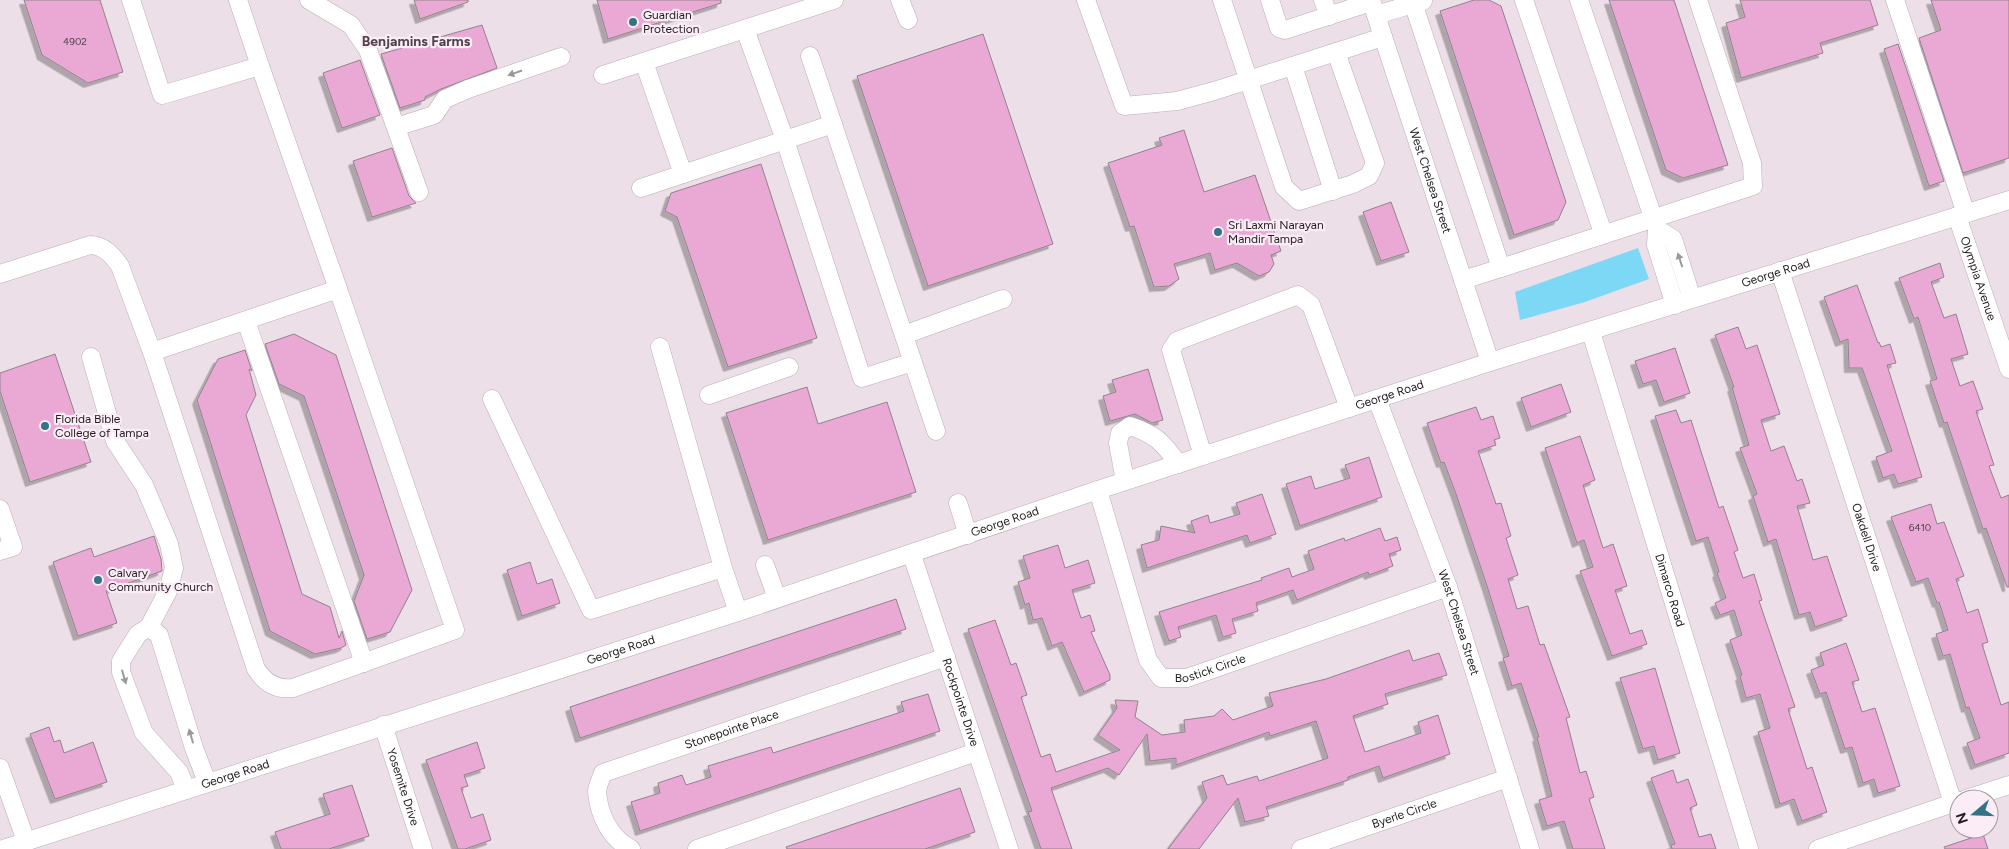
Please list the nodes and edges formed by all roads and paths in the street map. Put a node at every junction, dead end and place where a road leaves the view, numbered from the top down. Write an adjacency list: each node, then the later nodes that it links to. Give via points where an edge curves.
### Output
1 (131, 0): 23 (street, via 162,95)
2 (238, 0): 23 (street)
3 (309, 0): 28 (street, via 351,25 368,50)
4 (834, 0): 17 (street)
5 (900, 0): 16 (street)
6 (1086, 0): 26 (street, via 1124,106 1177,101)
7 (1222, 0): 26 (street)
8 (1270, 0): 15 (street, via 1278,28 1285,30)
9 (1524, 0): 37 (street)
10 (1579, 0): 36 (street)
11 (1698, 0): 36 (street, via 1752,164 1753,186)
12 (1895, 0): 35 (street, Olympia Avenue)
13 (1417, 1): 14 (street); 38 (street)
14 (1373, 6): 15 (street); 18 (street, West Chelsea Street)
15 (1326, 8)
16 (908, 20)
17 (745, 29): 22 (street); 29 (street)
18 (1383, 37): 19 (street); 41 (street, West Chelsea Street)
19 (1336, 52): 24 (street); 32 (street, via 1375,162 1369,176)
20 (810, 56): 27 (street)
21 (561, 57): 28 (street, one-way to 28, via 468,89 445,99 434,115)
22 (644, 62): 25 (street); 30 (street)
23 (260, 66): 42 (street)
24 (1292, 66): 26 (street); 32 (street)
25 (603, 75)
26 (1249, 80): 32 (street, via 1284,187 1299,201)
27 (833, 124): 29 (street); 48 (street)
28 (396, 127): 33 (street)
29 (784, 140): 30 (street); 52 (street, via 862,378)
30 (682, 174): 31 (street)
31 (640, 188)
32 (1333, 191)
33 (419, 192)
34 (2009, 200): 35 (street, George Road)
35 (1961, 215): 39 (street, George Road); 55 (street, Olympia Avenue)
36 (1655, 223): 37 (street); 44 (street, one-way to 36, via 1673,239); 45 (street, via 1656,245)
37 (1603, 233): 38 (street)
38 (1501, 268): 41 (street)
39 (1780, 271): 44 (street, George Road); 85 (street, Oakdell Drive)
40 (0, 274): 50 (street, via 97,245 120,266)
41 (1463, 280): 53 (street, West Chelsea Street)
42 (338, 289): 46 (street); 77 (street, via 455,630)
43 (1003, 299): 48 (street)
44 (1692, 299): 45 (street, George Road)
45 (1675, 305): 47 (street, George Road)
46 (246, 320): 50 (street); 77 (street)
47 (1590, 332): 53 (street, George Road); 96 (street, Dimarco Road)
48 (904, 336): 52 (street)
49 (660, 347): 71 (street)
50 (152, 352): 77 (street, via 248,647 262,679 273,686 293,688)
51 (91, 357): 75 (street, via 116,441 144,485 169,544 174,568 168,591)
52 (913, 362): 60 (street)
53 (1490, 362): 58 (street, George Road)
54 (789, 367): 56 (street)
55 (2009, 369)
56 (709, 395)
57 (492, 399): 71 (street, via 591,610)
58 (1377, 399): 59 (street, George Road); 72 (street, West Chelsea Street)
59 (1349, 408): 61 (street, George Road); 61 (street, via 1311,305 1298,295 1177,341 1171,350)
60 (936, 432)
61 (1203, 456): 62 (street, George Road)
62 (1178, 464): 63 (street, George Road); 63 (street, via 1164,444 1144,430 1130,426 1120,433 1118,443)
63 (1125, 481): 64 (street, George Road)
64 (1098, 490): 67 (street, George Road); 72 (street, Bostick Circle, via 1148,660 1160,678 1187,678)
65 (958, 503): 67 (street)
66 (0, 509): 68 (street, via 13,547)
67 (968, 535): 69 (street, George Road)
68 (0, 551)
69 (912, 555): 73 (street, George Road); 76 (street, Rockpointe Drive)
70 (765, 565): 73 (street)
71 (723, 568): 74 (street)
72 (1448, 586): 81 (street, West Chelsea Street)
73 (777, 598): 74 (street, George Road)
74 (738, 612): 78 (street, George Road)
75 (149, 627): 82 (street, one-way to 75, via 159,635); 84 (street, one-way to 84, via 138,634 121,661 122,672 144,733 179,772)
76 (946, 656): 79 (street, Rockpointe Drive); 92 (street, Stonepointe Place, via 603,773 597,790 603,821 621,844)
77 (364, 663)
78 (384, 725): 82 (street, George Road); 91 (street, Yosemite Drive)
79 (976, 752): 89 (street, Rockpointe Drive); 93 (street)
80 (0, 768): 88 (street)
81 (1508, 778): 94 (street, Byerle Circle); 95 (street, West Chelsea Street)
82 (207, 782): 84 (street, George Road)
83 (2009, 785): 86 (street)
84 (186, 789): 88 (street, George Road)
85 (1956, 789)
86 (1997, 789)
87 (1949, 805): 97 (street)
88 (26, 841): 90 (street, George Road)
89 (1006, 848)
90 (3, 849)
91 (423, 849)
92 (631, 849)
93 (697, 849)
94 (1301, 849)
95 (1530, 849)
96 (1749, 849)
97 (1818, 849)

